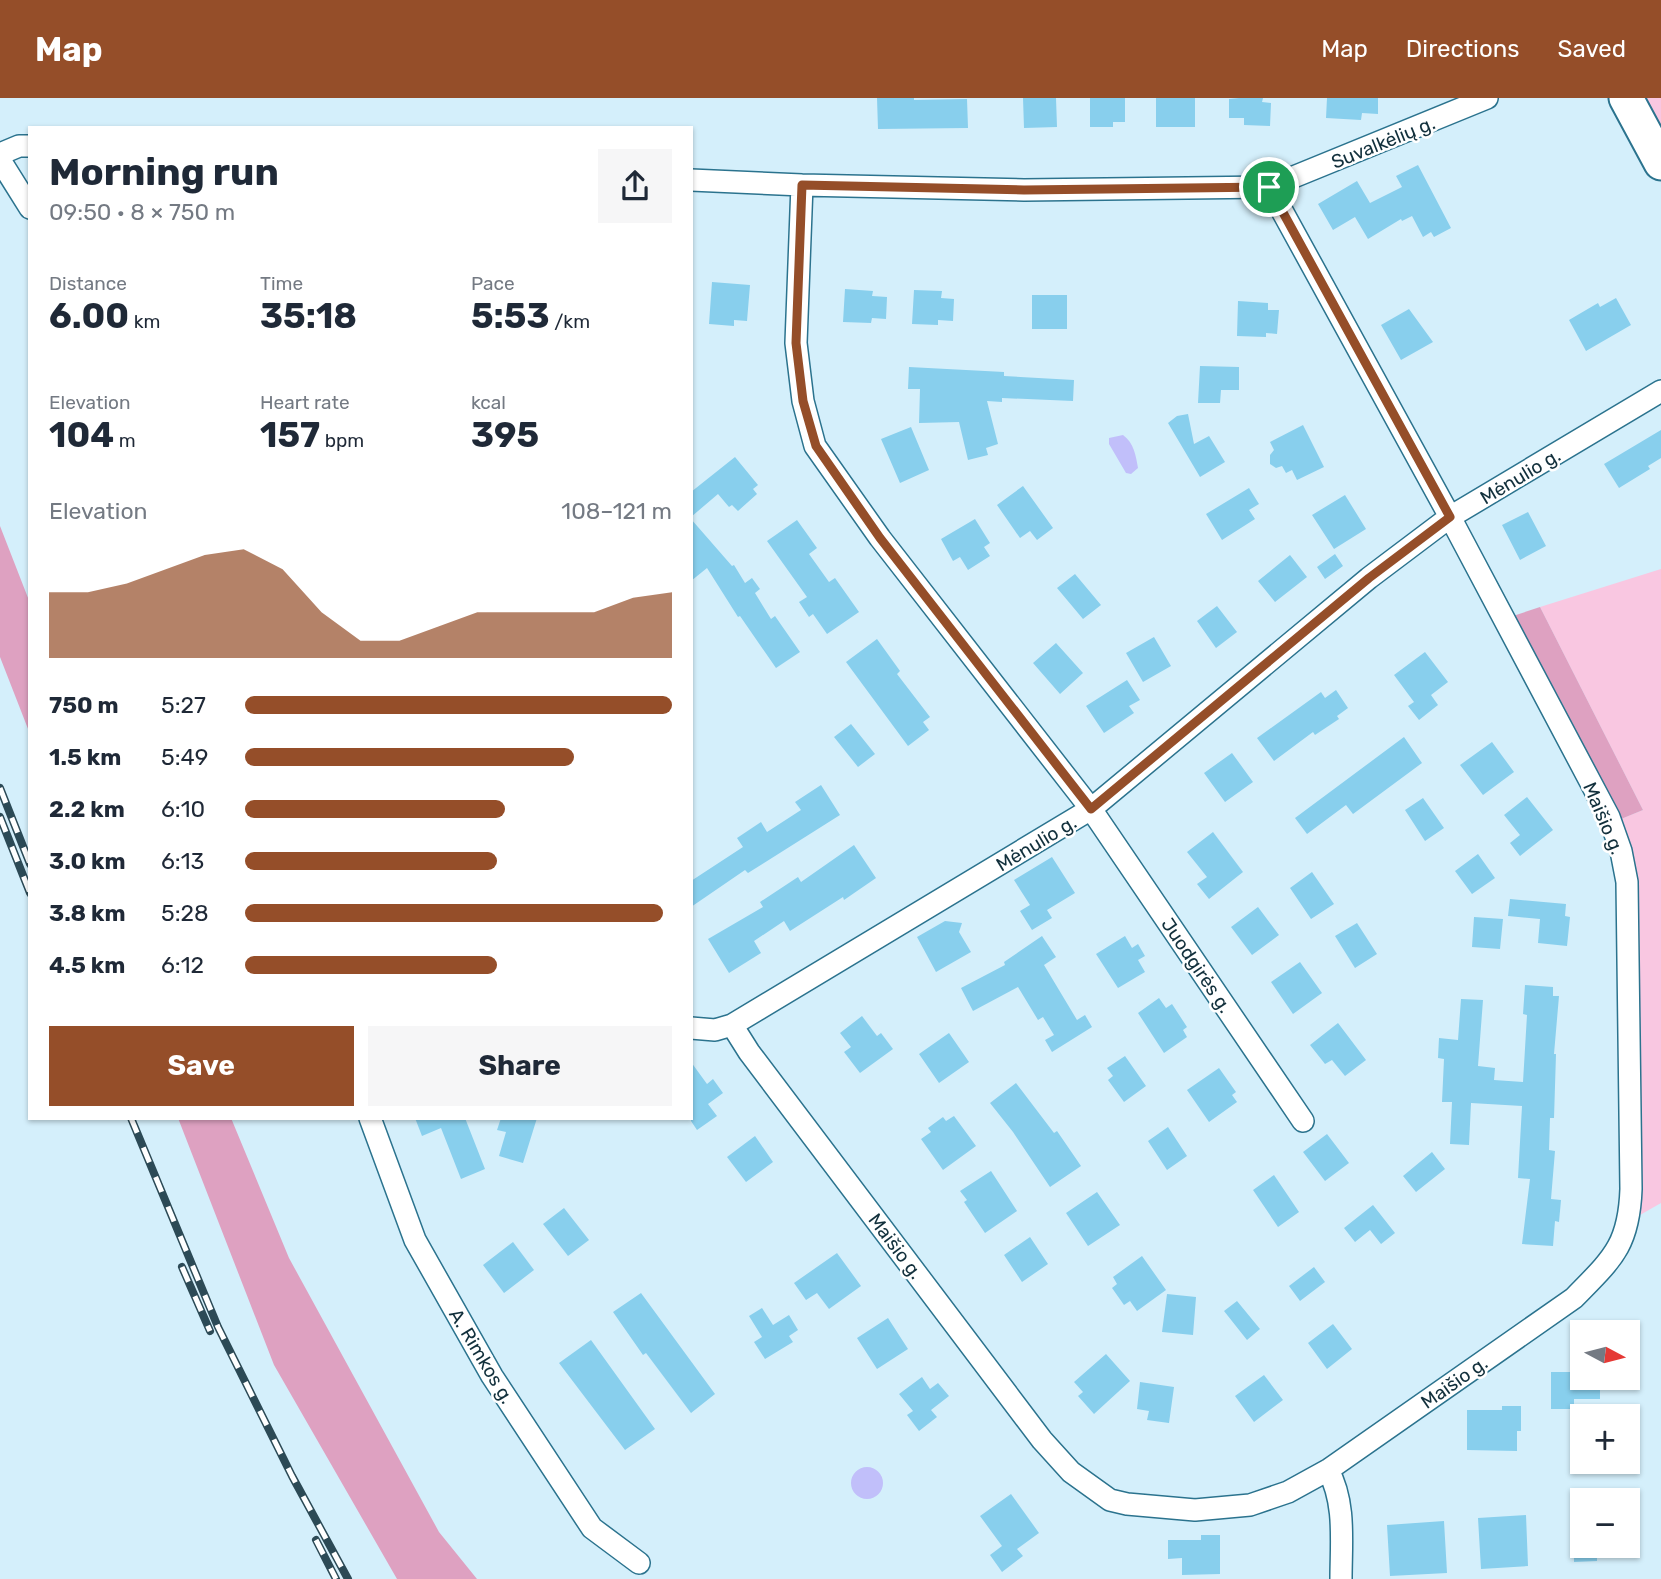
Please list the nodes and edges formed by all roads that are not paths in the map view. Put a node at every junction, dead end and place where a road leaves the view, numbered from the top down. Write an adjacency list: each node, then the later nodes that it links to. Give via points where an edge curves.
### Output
1 (1487, 98): 9 (street, Suvalkėlių g.)
2 (1626, 98): 6 (main road)
3 (28, 146): 4 (street)
4 (0, 154)
5 (0, 160): 10 (street)
6 (1661, 163)
7 (693, 180): 8 (street, Suvalkėlių g.)
8 (802, 185): 9 (street, Suvalkėlių g., via 1024,190); 13 (street, Juodgirės g., via 796,343 803,401 816,446 880,538)
9 (1269, 187): 12 (street, Maišio g.)
10 (28, 205)
11 (1661, 391): 12 (street, Mėnulio g.)
12 (1450, 517): 13 (street, Mėnulio g., via 1369,578); 18 (street, Maišio g., via 1609,817 1621,851 1627,882 1630,1213 1626,1234 1614,1255 1574,1298)
13 (1091, 809): 14 (street, Mėnulio g.); 17 (street, Juodgirės g.)
14 (732, 1025): 15 (street, Mėnulio g., via 715,1030); 18 (street, Maišio g., via 1042,1440 1071,1472 1110,1500 1195,1510 1250,1505 1288,1492)
15 (693, 1028)
16 (371, 1120): 19 (street, A. Rimkos g., via 415,1240 492,1376 592,1528)
17 (1303, 1121)
18 (1328, 1469): 20 (street, via 1341,1507)
19 (639, 1563)
20 (1341, 1579)

